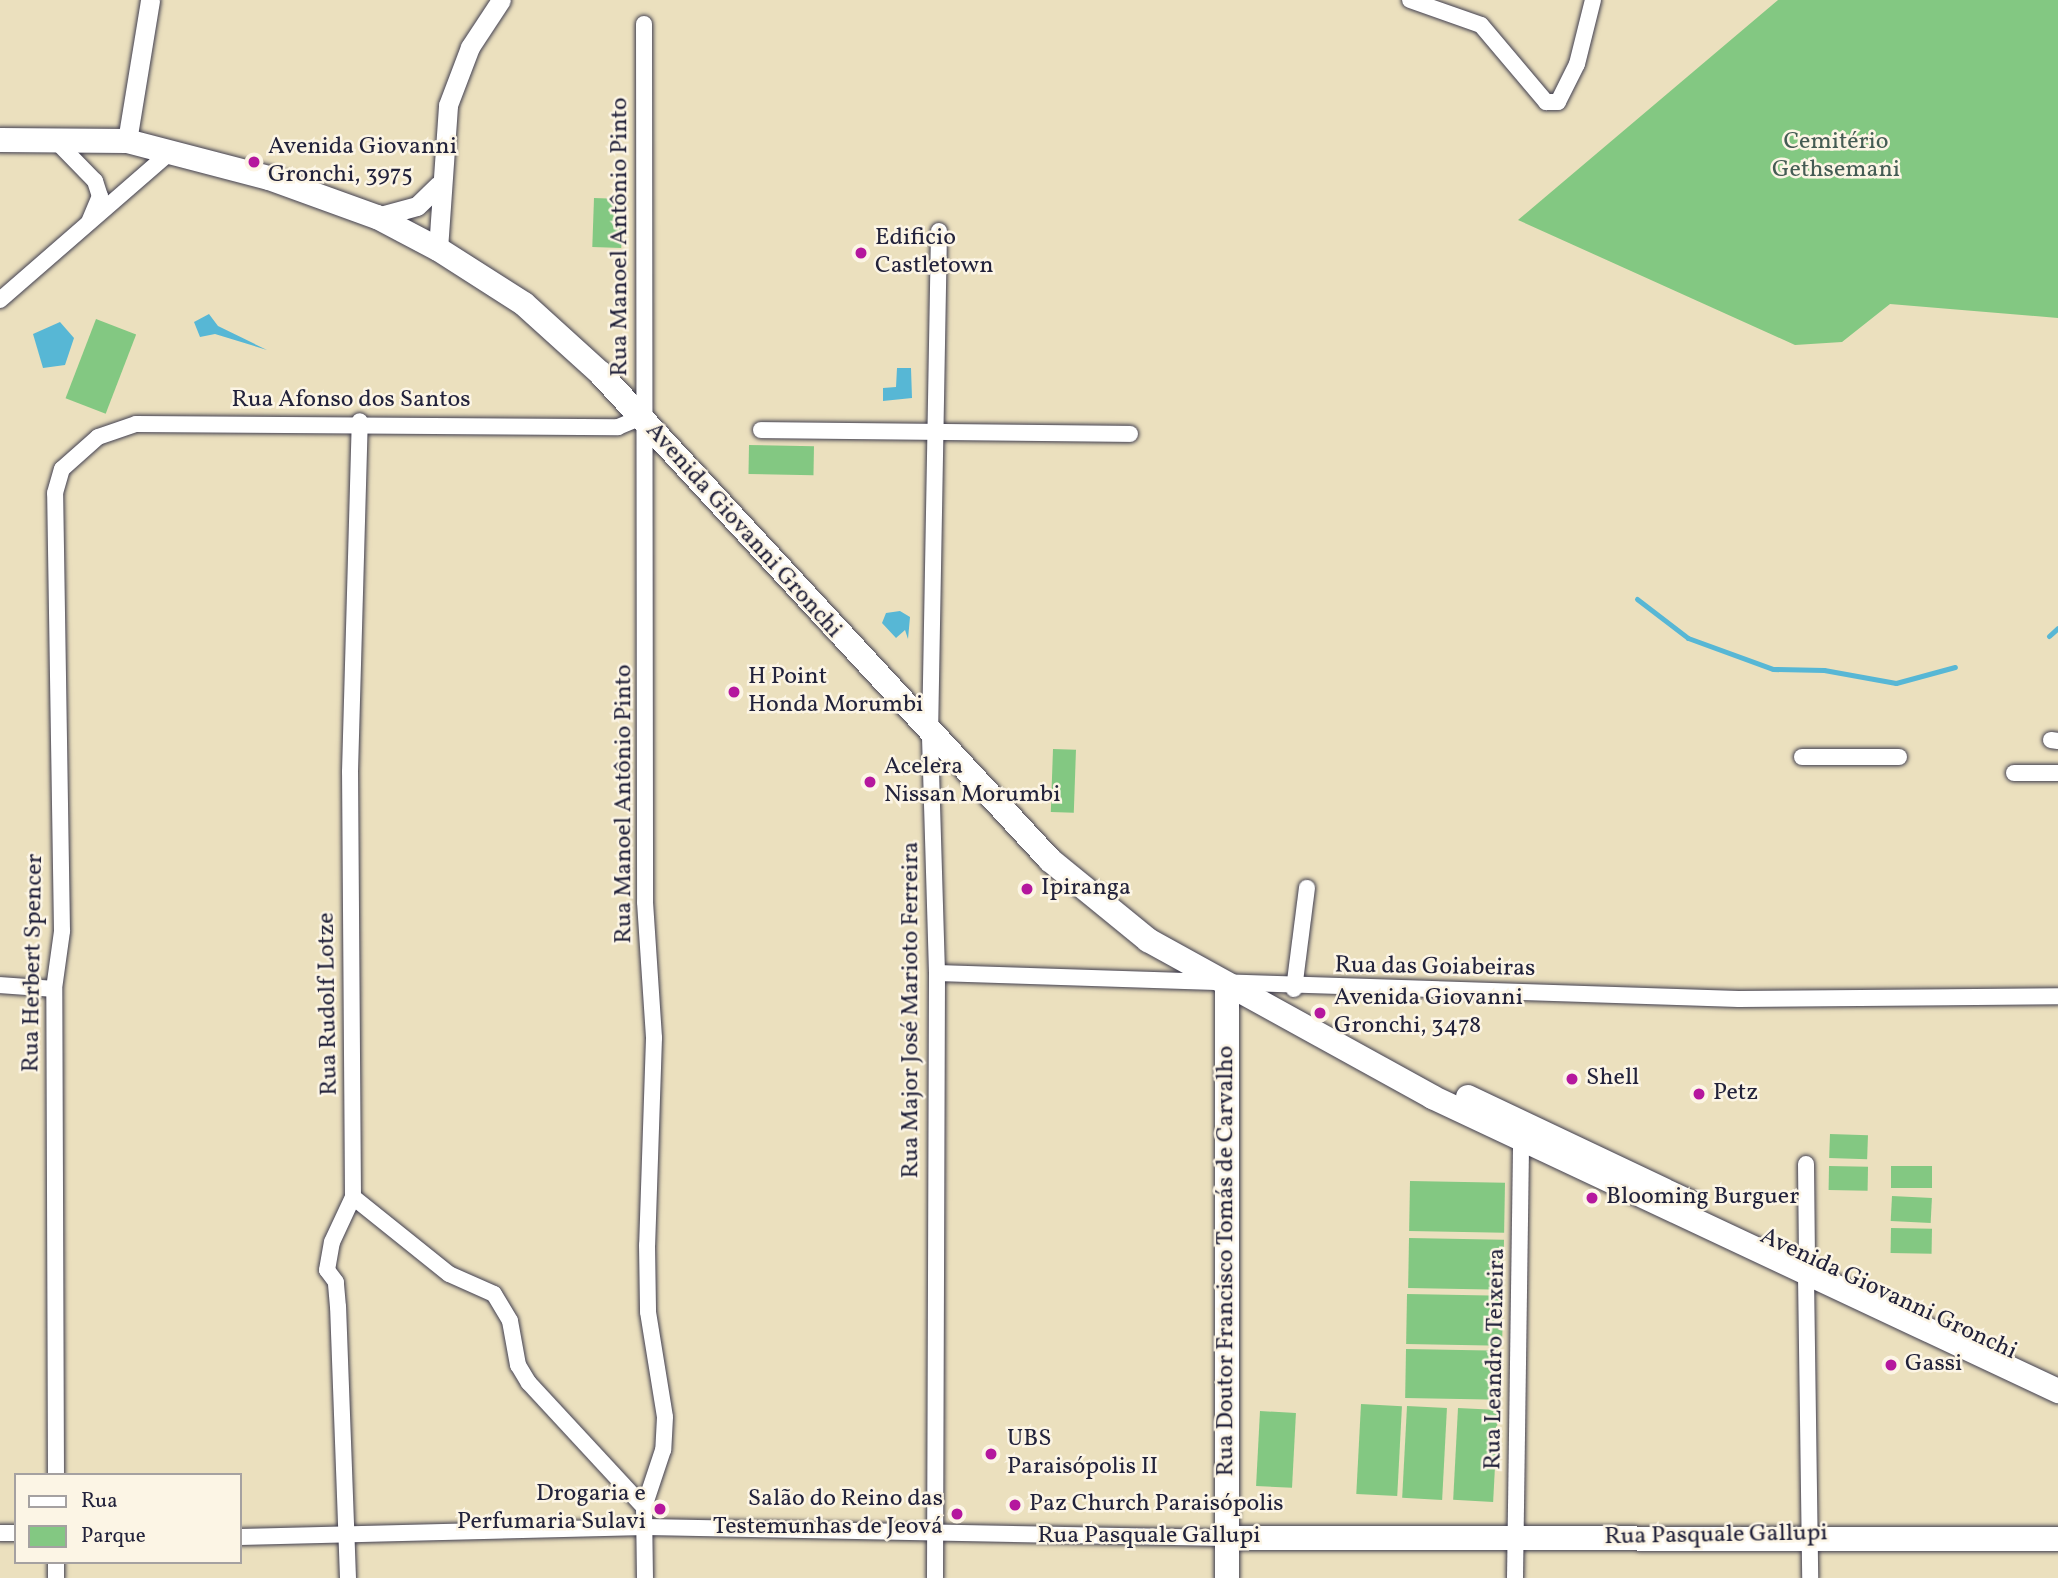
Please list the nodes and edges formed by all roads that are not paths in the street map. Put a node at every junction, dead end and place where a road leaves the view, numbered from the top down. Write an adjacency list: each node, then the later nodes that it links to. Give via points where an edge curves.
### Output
1 (501, 0): 10 (street, via 455,76)
2 (1410, 0): 3 (street, via 1481,25 1546,102 1558,102 1577,64)
3 (1593, 0)
4 (146, 5): 8 (street)
5 (644, 24): 17 (street, Rua Manoel Antônio Pinto)
6 (52, 138): 7 (main road, Avenida Giovanni Gronchi); 8 (main road, Avenida Giovanni Gronchi); 12 (street, via 90,169 96,181 100,196)
7 (0, 140)
8 (127, 141): 9 (main road, Avenida Giovanni Gronchi)
9 (170, 152): 11 (main road, Avenida Giovanni Gronchi, via 269,178); 12 (street)
10 (439, 185): 11 (street, via 417,206); 14 (street)
11 (377, 217): 14 (main road, Avenida Giovanni Gronchi)
12 (87, 224): 15 (street)
13 (939, 231): 18 (street, Rua Major José Marioto Ferreira)
14 (438, 249): 17 (main road, Avenida Giovanni Gronchi, via 524,304)
15 (0, 299)
16 (360, 421): 17 (street, Rua Afonso dos Santos, via 618,427); 21 (street, Rua Afonso dos Santos, via 136,424 107,432); 38 (street, Rua Rudolf Lotze, via 350,772)
17 (643, 423): 22 (main road, Avenida Giovanni Gronchi); 43 (street, Rua Manoel Antônio Pinto, via 645,902 654,1038 648,1312 665,1417 663,1450)
18 (937, 428): 19 (street); 20 (street); 22 (street, Rua Major José Marioto Ferreira)
19 (761, 430)
20 (1129, 434)
21 (71, 457): 31 (street, Rua Herbert Spencer, via 55,493 62,931)
22 (930, 737): 28 (street, Rua Major José Marioto Ferreira); 30 (main road, Avenida Giovanni Gronchi, via 1102,906)
23 (1802, 757): 24 (street)
24 (1899, 757)
25 (2014, 773): 26 (street)
26 (2058, 773)
27 (1307, 888): 32 (street)
28 (937, 973): 30 (street, Rua das Goiabeiras); 47 (street, Rua Major José Marioto Ferreira)
29 (0, 985): 31 (street)
30 (1227, 987): 32 (street, Rua das Goiabeiras); 34 (main road, Avenida Giovanni Gronchi); 49 (main road, Rua Doutor Francisco Tomás de Carvalho)
31 (54, 989): 42 (street, Rua Herbert Spencer)
32 (1294, 989): 33 (street, Rua das Goiabeiras, via 1739,999)
33 (2058, 996)
34 (1411, 1082): 35 (main road, Avenida Giovanni Gronchi); 36 (main road, Avenida Giovanni Gronchi, via 1434,1083)
35 (1521, 1140): 36 (main road, via 1526,1132); 39 (main road, Avenida Giovanni Gronchi); 50 (street, Rua Leandro Teixeira)
36 (1611, 1164): 39 (main road, Avenida Giovanni Gronchi)
37 (1806, 1164): 39 (street)
38 (353, 1197): 43 (street, via 449,1274 499,1299 529,1383); 46 (street, Rua Rudolf Lotze, via 332,1242 327,1270 336,1282 338,1307)
39 (1806, 1268): 40 (main road, Avenida Giovanni Gronchi); 41 (main road, Avenida Giovanni Gronchi); 45 (street)
40 (2058, 1374)
41 (2058, 1391)
42 (56, 1473)
43 (644, 1507): 44 (street, Rua Manoel Antônio Pinto)
44 (646, 1527): 46 (street, Rua Pasquale Gallupi); 47 (street, Rua Pasquale Gallupi); 53 (street, Rua Manoel Antônio Pinto)
45 (1810, 1535): 50 (main road, Rua Pasquale Gallupi); 51 (main road, Rua Pasquale Gallupi); 57 (street)
46 (348, 1536): 48 (street, Rua Pasquale Gallupi); 52 (street, Rua Rudolf Lotze)
47 (935, 1536): 49 (street, Rua Pasquale Gallupi); 54 (street, Rua Major José Marioto Ferreira)
48 (242, 1537)
49 (1227, 1538): 50 (main road, Rua Pasquale Gallupi); 55 (main road, Rua Doutor Francisco Tomás de Carvalho)
50 (1516, 1538): 56 (street, Rua Leandro Teixeira)
51 (2058, 1539)
52 (348, 1578)
53 (645, 1578)
54 (935, 1578)
55 (1227, 1578)
56 (1515, 1578)
57 (1810, 1578)

